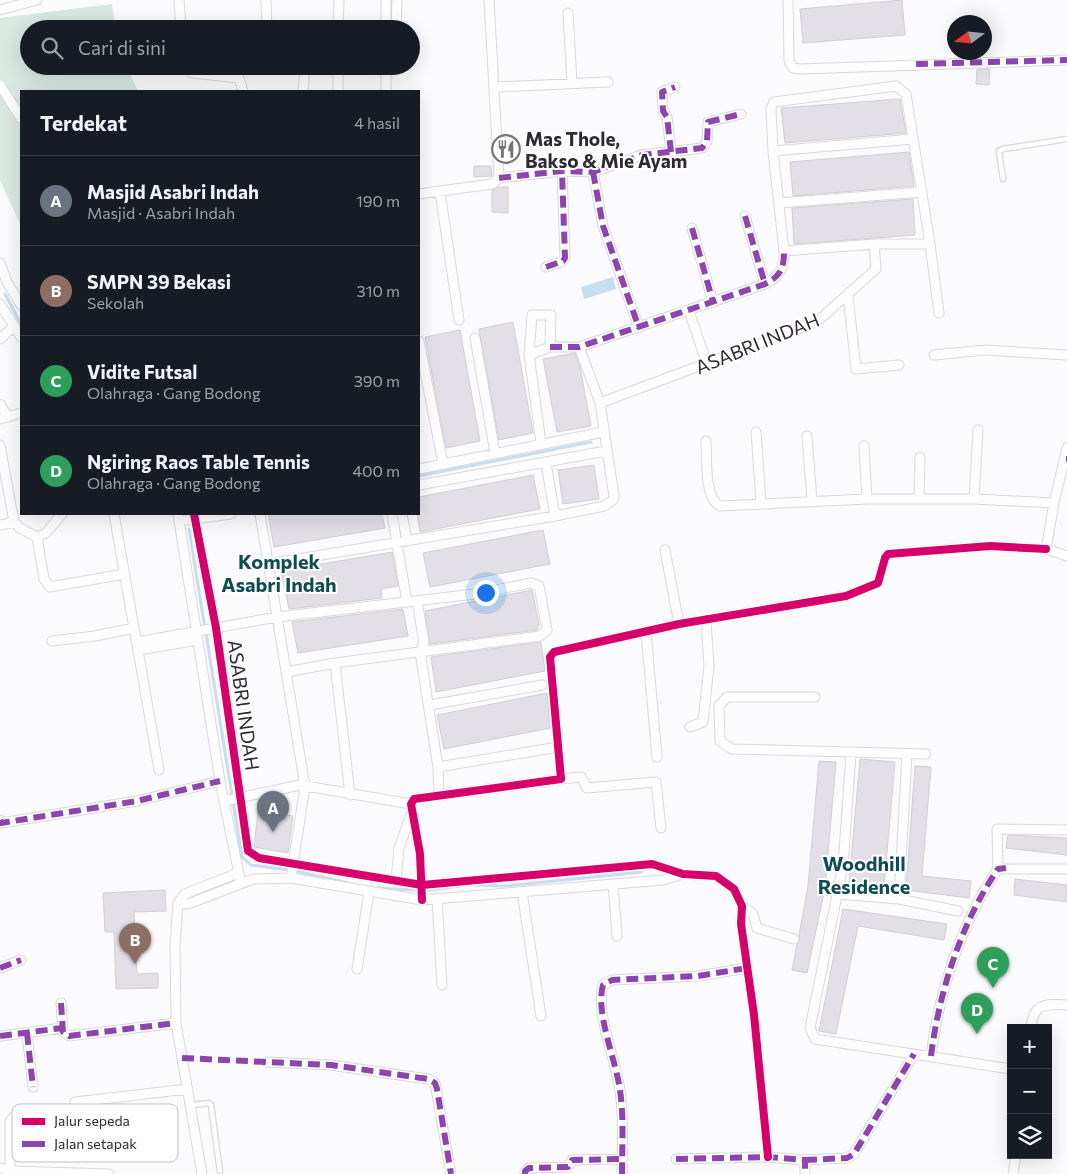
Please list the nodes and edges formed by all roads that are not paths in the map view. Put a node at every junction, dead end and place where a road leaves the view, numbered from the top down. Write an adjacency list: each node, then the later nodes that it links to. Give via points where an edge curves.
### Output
1 (37, 0): 9 (street)
2 (179, 0): 11 (street)
3 (266, 0): 12 (street)
4 (338, 0): 13 (street)
5 (386, 0): 14 (street)
6 (396, 0): 15 (street)
7 (489, 0): 24 (street)
8 (788, 0): 16 (street, via 789,61 800,70)
9 (0, 10)
10 (568, 13): 21 (street)
11 (180, 20)
12 (267, 20)
13 (338, 20)
14 (386, 20)
15 (396, 20)
16 (1067, 60)
17 (211, 75): 26 (street, via 239,78)
18 (305, 75): 27 (street)
19 (338, 75): 28 (street)
20 (386, 75): 29 (street)
21 (572, 82): 22 (street); 24 (street)
22 (608, 82)
23 (0, 86): 31 (street)
24 (496, 87): 38 (street)
25 (675, 87): 35 (street, via 662,92)
26 (243, 90)
27 (304, 90)
28 (338, 90)
29 (386, 90)
30 (741, 114): 35 (street, via 708,122 707,141 702,148)
31 (20, 116)
32 (913, 139): 34 (street); 34 (street, via 906,94 896,86 774,102); 41 (street)
33 (1067, 139): 39 (lane, via 1003,148 999,151)
34 (773, 151): 43 (street)
35 (671, 152): 37 (street, via 642,155)
36 (562, 171): 37 (street); 38 (street); 50 (street, via 565,258)
37 (593, 172): 61 (street, via 611,252)
38 (499, 178): 40 (street, via 492,184)
39 (1003, 179)
40 (440, 192): 42 (street); 59 (street)
41 (922, 192): 43 (street); 47 (street)
42 (420, 194)
43 (779, 203): 48 (street)
44 (745, 216): 52 (street)
45 (692, 228): 54 (street)
46 (874, 244): 47 (street); 48 (street); 53 (street, ASABRI INDAH, via 876,269)
47 (930, 244): 58 (street)
48 (784, 251): 52 (street, via 782,270)
49 (0, 264): 51 (street)
50 (546, 268)
51 (4, 284): 56 (street)
52 (765, 284): 54 (street)
53 (848, 295): 71 (street, ASABRI INDAH, via 809,326); 72 (street, via 856,369)
54 (713, 302): 57 (street)
55 (0, 304): 60 (street)
56 (20, 304)
57 (689, 311): 61 (street); 71 (street)
58 (939, 313)
59 (459, 320)
60 (13, 327): 62 (street); 63 (street)
61 (639, 328): 67 (street)
62 (20, 336)
63 (0, 338)
64 (475, 338): 87 (street)
65 (420, 346): 91 (street)
66 (550, 347): 67 (street); 70 (street); 70 (street, via 551,315 532,315)
67 (579, 347): 73 (street)
68 (934, 355): 69 (street, via 985,350)
69 (1067, 355)
70 (528, 356): 82 (street)
71 (707, 364): 73 (street, ASABRI INDAH)
72 (899, 365)
73 (600, 403): 78 (street)
74 (0, 404): 76 (street)
75 (20, 413): 76 (street)
76 (4, 418)
77 (978, 430): 97 (street)
78 (603, 432): 82 (street); 86 (street)
79 (756, 432): 98 (street)
80 (807, 436): 95 (street)
81 (706, 441): 98 (street, via 709,494 715,503 720,506)
82 (541, 443): 87 (street)
83 (0, 445): 108 (street)
84 (864, 446): 94 (street)
85 (1067, 448): 89 (street)
86 (606, 451): 90 (street); 106 (street, via 613,500 604,506)
87 (495, 453): 91 (street)
88 (920, 457): 96 (street)
89 (1067, 459): 99 (street)
90 (546, 463): 93 (street); 106 (street)
91 (443, 464): 92 (street)
92 (420, 469)
93 (420, 485)
94 (867, 499): 95 (street); 96 (street)
95 (812, 500): 98 (street)
96 (919, 500): 97 (street)
97 (974, 500): 99 (street)
98 (761, 502)
99 (1054, 503): 113 (street)
100 (61, 515): 110 (street, via 46,533)
101 (114, 515): 117 (street)
102 (195, 515): 107 (street); 124 (street, ASABRI INDAH)
103 (260, 515): 116 (street)
104 (392, 515): 112 (street)
105 (402, 515): 111 (street)
106 (555, 516): 111 (street)
107 (178, 517): 126 (street)
108 (14, 522): 109 (street); 110 (street)
109 (0, 525)
110 (37, 537): 117 (street, via 44,579 50,587)
111 (407, 541): 112 (street)
112 (396, 543): 116 (street); 119 (street)
113 (1046, 549): 115 (street); 121 (street, via 990,546 888,554 878,583 853,593)
114 (665, 550): 122 (street)
115 (1067, 556)
116 (268, 564): 120 (street)
117 (124, 574): 123 (street)
118 (417, 600): 119 (street); 129 (street, via 424,642); 129 (street, via 535,583 539,586 546,630 540,636)
119 (407, 602): 120 (street)
120 (276, 617): 124 (street); 131 (street)
121 (706, 621): 122 (street); 135 (street, via 709,666 703,722)
122 (679, 624): 125 (street)
123 (134, 628): 127 (street); 128 (street)
124 (214, 628): 126 (street); 148 (street, ASABRI INDAH)
125 (646, 632): 140 (street); 143 (street, via 554,652 550,656)
126 (199, 634): 128 (street); 144 (street)
127 (52, 640)
128 (138, 646): 142 (street)
129 (420, 652): 130 (street); 134 (street)
130 (335, 663): 131 (street); 146 (street)
131 (286, 672): 145 (street)
132 (542, 685): 134 (street)
133 (816, 697): 137 (street, via 727,696 719,706 720,741 732,749)
134 (430, 705): 141 (street)
135 (690, 727)
136 (552, 748): 141 (street)
137 (852, 754): 138 (street); 165 (street)
138 (906, 754): 139 (street); 167 (street)
139 (926, 754)
140 (657, 757)
141 (438, 767): 147 (street)
142 (159, 770)
143 (561, 779): 147 (street); 151 (street, via 581,777 587,788 656,782)
144 (220, 780): 148 (street); 150 (street, via 137,801)
145 (305, 786): 146 (street); 148 (street); 153 (street)
146 (350, 795): 149 (street)
147 (439, 795): 149 (street, via 417,797)
148 (232, 798): 153 (street, ASABRI INDAH, via 248,851 259,858); 156 (street)
149 (412, 808): 159 (street, via 399,848); 162 (street)
150 (0, 822)
151 (661, 828)
152 (1067, 830): 154 (street, via 997,829)
153 (295, 863): 158 (street); 159 (street)
154 (1002, 868): 155 (street); 188 (street, via 985,889 946,978)
155 (1067, 869)
156 (238, 873): 160 (street); 169 (street, via 185,894)
157 (683, 874): 161 (street, via 663,880); 162 (street, via 652,864); 170 (street, via 716,876 734,890)
158 (291, 878): 160 (street, via 264,878); 163 (street)
159 (396, 881): 162 (street)
160 (241, 884): 169 (street, via 188,904)
161 (613, 884): 164 (street); 172 (street)
162 (422, 885): 168 (street)
163 (370, 892): 168 (street); 177 (street)
164 (522, 892): 166 (street); 181 (street)
165 (838, 894): 167 (street); 187 (street, via 810,1028 812,1034 816,1039)
166 (436, 898): 168 (street); 178 (street)
167 (899, 899): 171 (street)
168 (422, 900)
169 (178, 904): 182 (street)
170 (742, 906): 173 (street, via 753,914 757,928); 176 (street, via 740,924)
171 (958, 911)
172 (617, 936)
173 (794, 939)
174 (20, 960): 175 (street)
175 (0, 968)
176 (747, 968): 196 (street); 197 (street, via 698,976 612,980 603,985 605,1022 620,1090)
177 (356, 969)
178 (442, 985)
179 (61, 1002): 184 (street)
180 (1067, 1005): 183 (street, via 1046,1004 1037,1008)
181 (541, 1016)
182 (176, 1024): 184 (street, via 69,1036); 192 (street)
183 (1031, 1024)
184 (62, 1028): 185 (street)
185 (27, 1033): 186 (street); 191 (street)
186 (0, 1036)
187 (914, 1054): 188 (street); 200 (street, via 854,1154 847,1158)
188 (931, 1056): 190 (street)
189 (267, 1062): 206 (street, via 331,1065 401,1074 435,1083)
190 (1007, 1068)
191 (33, 1087)
192 (188, 1089): 193 (street); 194 (street)
193 (75, 1102)
194 (191, 1105): 203 (lane, via 211,1105); 205 (street)
195 (12, 1119): 202 (street)
196 (768, 1157): 198 (street); 200 (street)
197 (622, 1159): 207 (street, via 572,1160 568,1167 530,1168); 208 (street)
198 (676, 1159)
199 (1015, 1159): 210 (street)
200 (805, 1160): 209 (street)
201 (0, 1168): 202 (street)
202 (10, 1171): 204 (street)
203 (220, 1171)
204 (108, 1174)
205 (202, 1174)
206 (451, 1174)
207 (525, 1174)
208 (622, 1174)
209 (805, 1174)
210 (1013, 1174)

